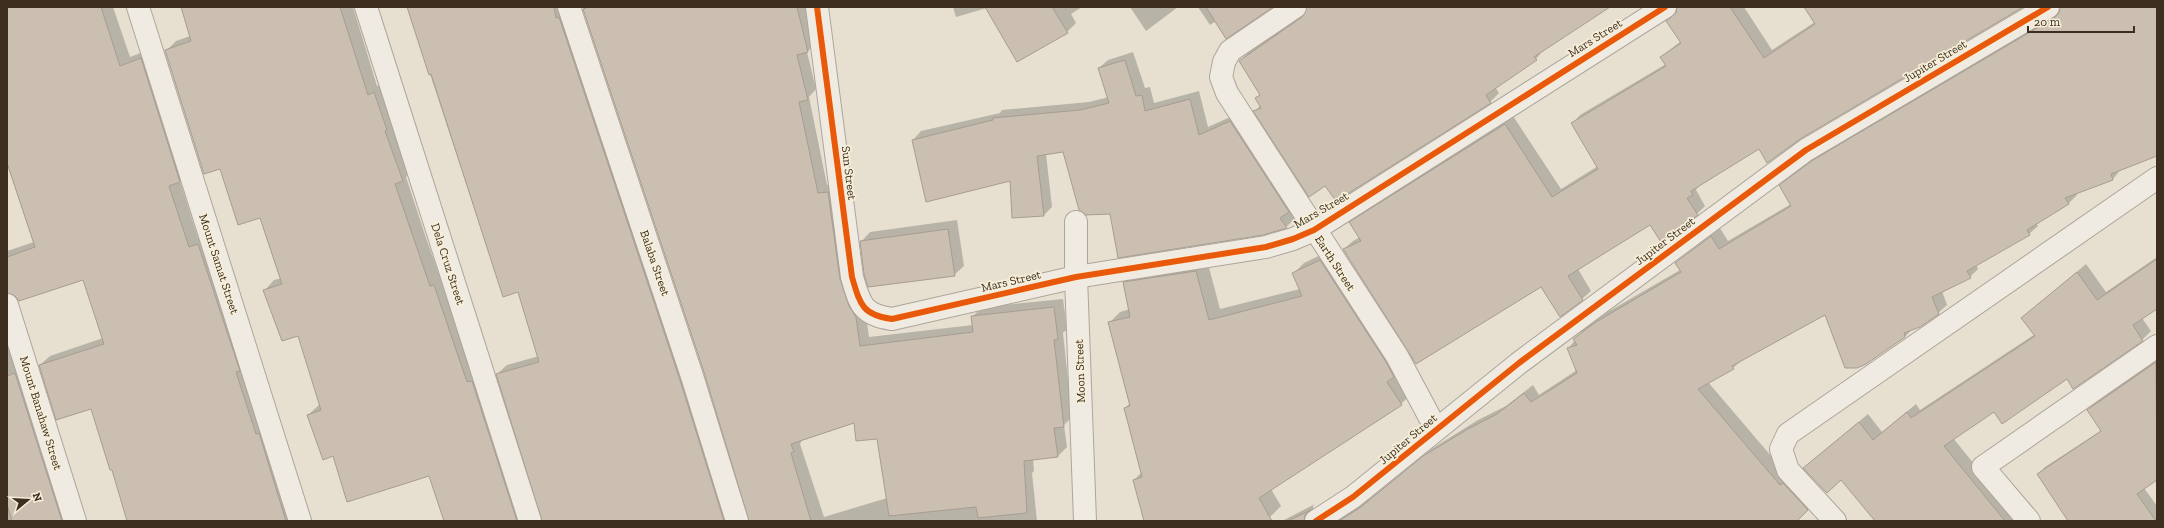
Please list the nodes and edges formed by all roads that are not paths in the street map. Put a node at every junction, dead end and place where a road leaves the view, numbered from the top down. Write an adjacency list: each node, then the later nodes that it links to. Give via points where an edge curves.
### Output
1 (138, 7): 17 (street, Mount Samat Street)
2 (366, 7): 18 (street, Dela Cruz Street)
3 (569, 7): 19 (street, Balaba Street, via 692,376)
4 (817, 7): 13 (street, Sun Street, via 852,277 864,309 873,315)
5 (1295, 7): 10 (street, Earth Street, via 1230,50 1224,62 1222,77 1227,93)
6 (1665, 7): 10 (street, Mars Street)
7 (2048, 7): 15 (street, Jupiter Street, via 1806,150 1525,358)
8 (2157, 178): 22 (street, via 1788,434 1781,449 1788,470)
9 (1076, 222): 11 (street, Moon Street)
10 (1314, 230): 11 (street, Mars Street, via 1266,246); 15 (street, Earth Street, via 1397,356)
11 (1076, 278): 13 (street, Mars Street); 20 (street, Moon Street)
12 (7, 305): 16 (street, Mount Banahaw Street)
13 (892, 319)
14 (2157, 346): 23 (street, via 1983,467)
15 (1436, 429): 21 (street, Jupiter Street, via 1353,498)
16 (74, 521)
17 (300, 521)
18 (530, 521)
19 (737, 521)
20 (1085, 521)
21 (1316, 521)
22 (1835, 521)
23 (2029, 521)

